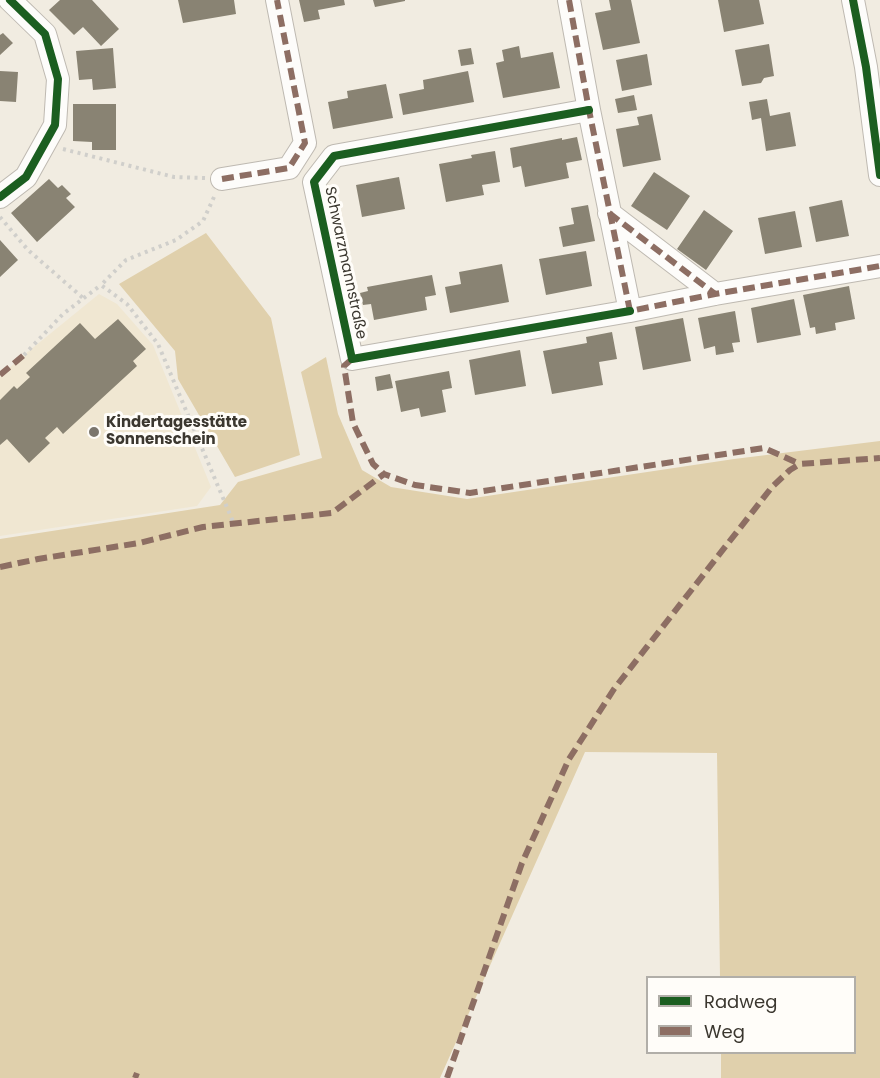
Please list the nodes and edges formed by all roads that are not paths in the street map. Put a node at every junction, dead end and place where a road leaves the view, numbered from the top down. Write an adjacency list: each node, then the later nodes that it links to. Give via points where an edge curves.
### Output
1 (10, 0): 8 (street, via 45,34 58,79 56,125 26,177)
2 (277, 0): 7 (street, via 305,143 289,168)
3 (570, 0): 5 (street)
4 (853, 0): 6 (street)
5 (589, 110): 9 (street); 12 (street, Schwarzmannstraße, via 334,156 314,182 352,359)
6 (880, 175)
7 (222, 179)
8 (0, 197)
9 (609, 213): 11 (street); 12 (street)
10 (880, 266): 11 (street, Schwarzmannstraße)
11 (715, 294): 12 (street, Schwarzmannstraße)
12 (630, 311)

